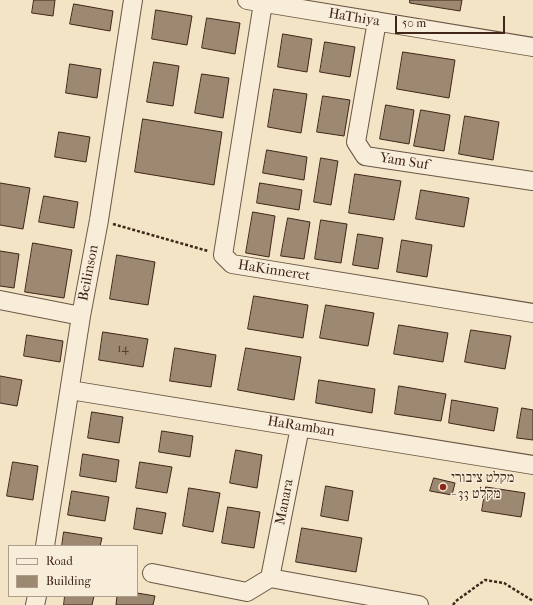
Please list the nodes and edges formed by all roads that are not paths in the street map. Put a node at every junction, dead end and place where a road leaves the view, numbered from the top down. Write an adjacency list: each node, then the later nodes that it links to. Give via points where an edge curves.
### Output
1 (133, 0): 8 (street, Beilinson, via 99,220)
2 (255, 1): 3 (street, HaThiya); 7 (street, HaKinneret, via 223,256 232,264)
3 (377, 21): 4 (street, HaThiya); 5 (street, Yam Suf, via 356,142 365,156)
4 (533, 47)
5 (533, 181)
6 (0, 300): 8 (street)
7 (533, 313)
8 (81, 316): 9 (street, Beilinson)
9 (70, 390): 10 (street, HaRamban); 12 (street, Beilinson)
10 (300, 427): 11 (street, HaRamban); 14 (street, Manara)
11 (533, 465)
12 (45, 545)
13 (152, 573): 14 (street, via 247,592)
14 (270, 578): 15 (street)
15 (419, 605)

